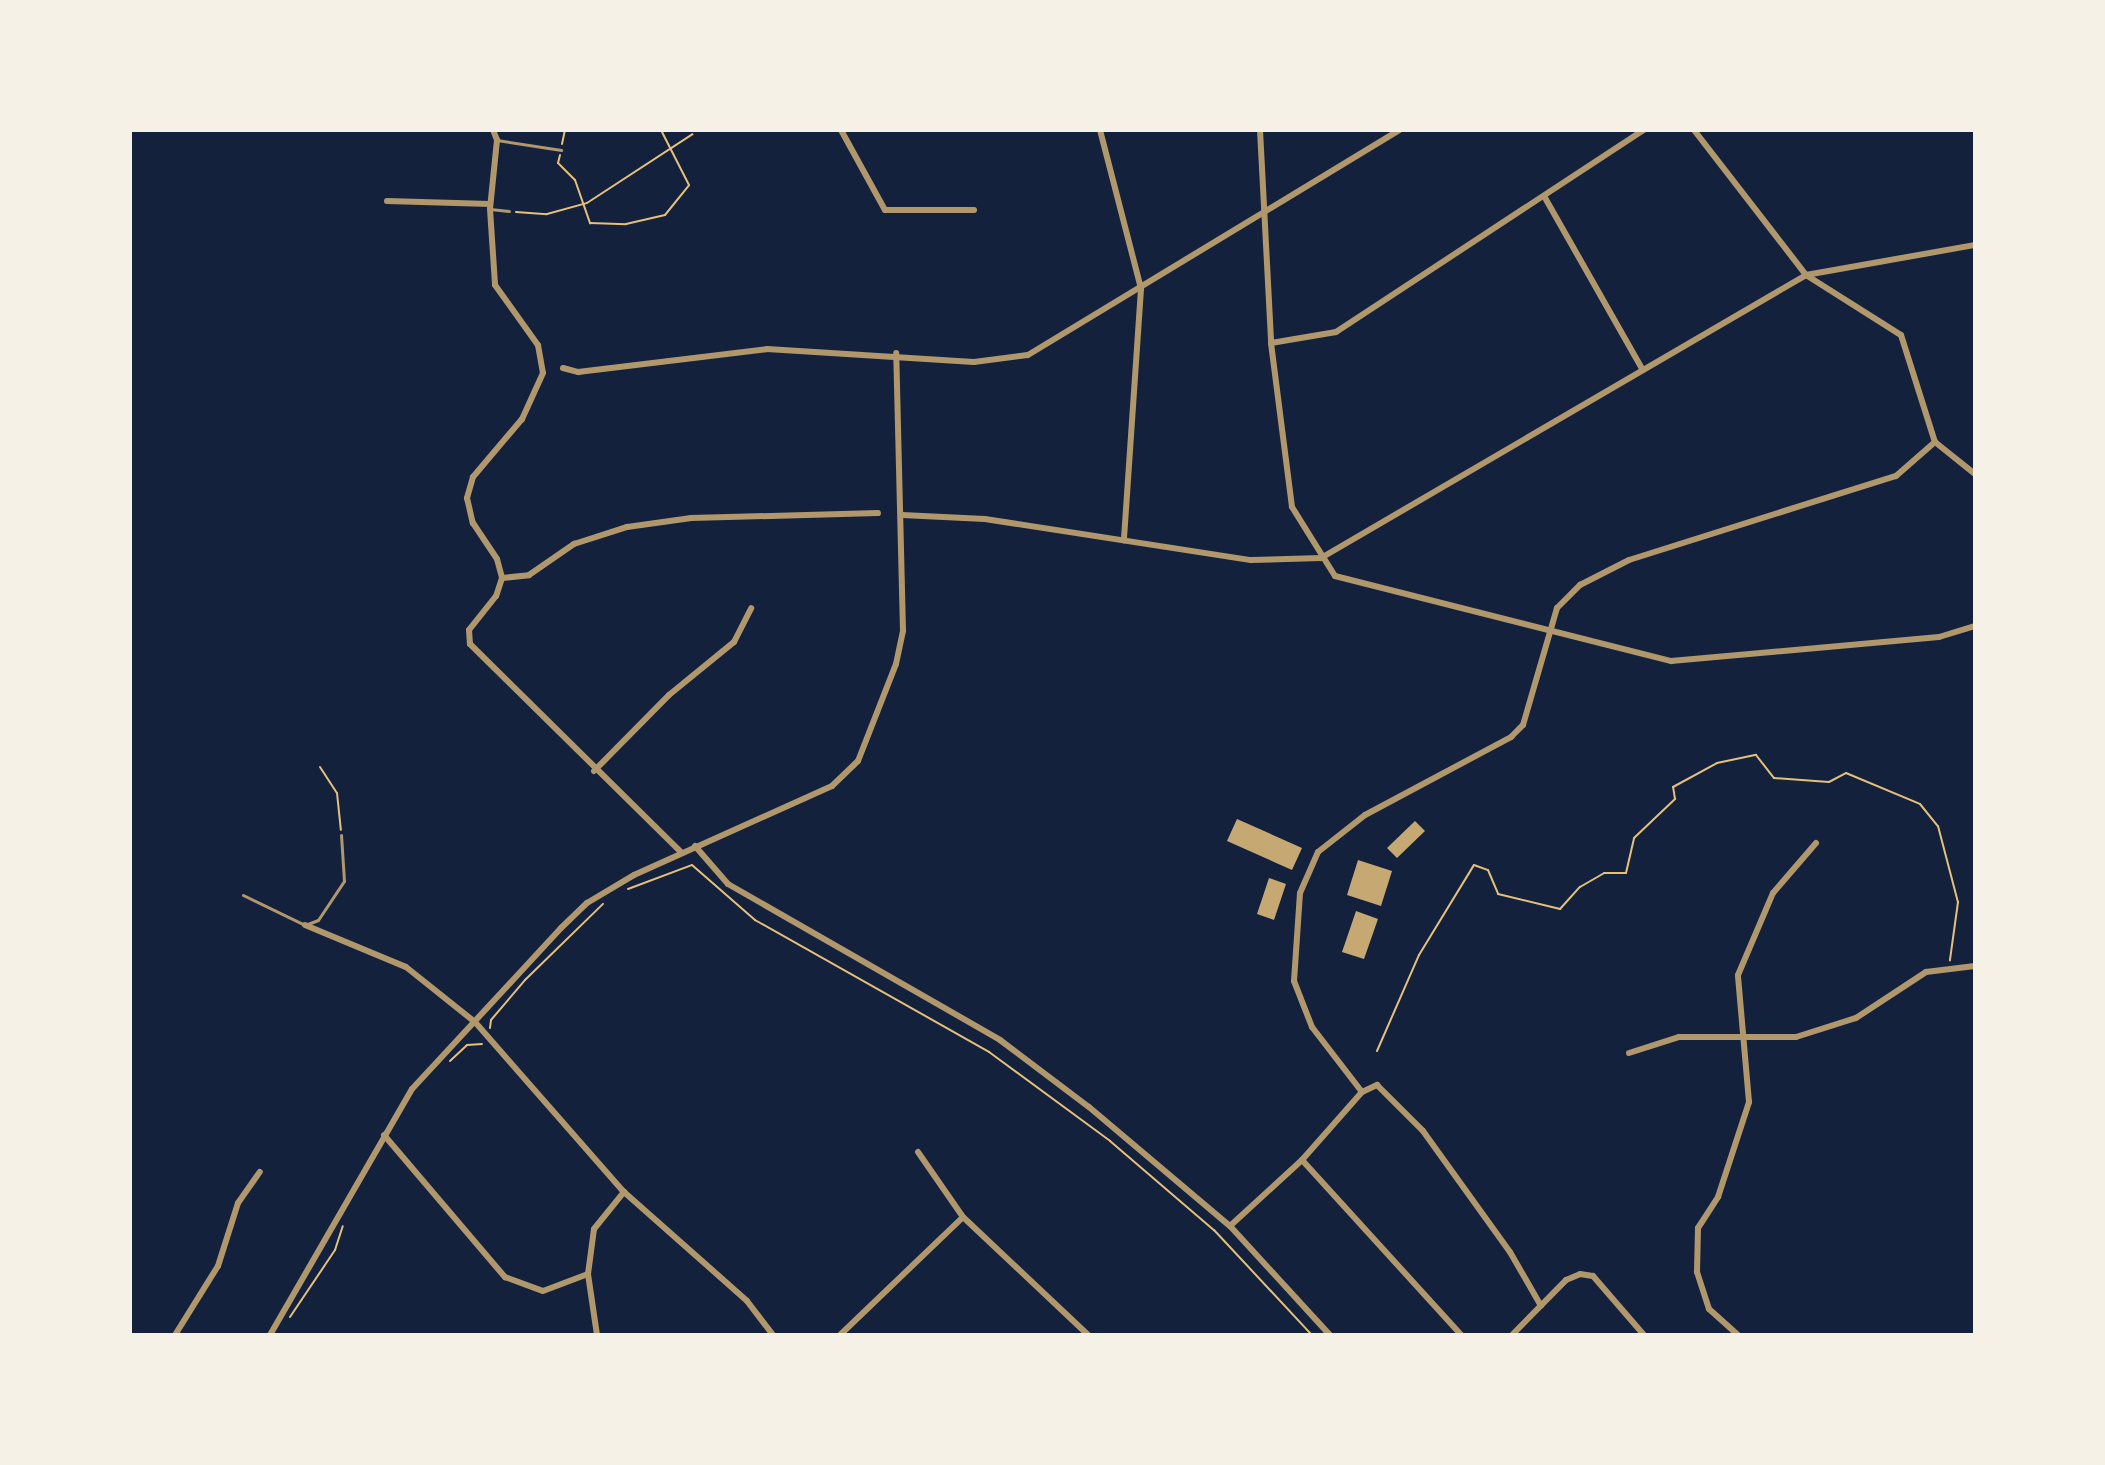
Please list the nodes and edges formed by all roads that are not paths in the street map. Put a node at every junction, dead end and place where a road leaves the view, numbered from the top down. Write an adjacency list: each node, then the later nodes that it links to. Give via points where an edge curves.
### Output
1 (493, 130): 8 (street)
2 (841, 130): 13 (street, via 885,210)
3 (1100, 130): 18 (street)
4 (1260, 130): 15 (street)
5 (1399, 130): 15 (street)
6 (1644, 130): 10 (street)
7 (1694, 130): 17 (street)
8 (497, 140): 9 (lane); 12 (street)
9 (561, 150)
10 (1544, 196): 19 (street, via 1336,332); 22 (street)
11 (387, 201): 12 (street)
12 (490, 207): 14 (lane); 29 (street, via 495,285 538,345 543,373 522,419 473,477 467,498 473,523 497,559)
13 (974, 210)
14 (509, 211)
15 (1263, 213): 18 (street); 19 (street)
16 (1975, 245): 17 (street)
17 (1806, 275): 22 (street); 23 (street, via 1901,335)
18 (1141, 289): 20 (street, via 1028,355 974,362); 27 (street)
19 (1271, 343): 28 (street, via 1292,507)
20 (896, 353): 21 (street, via 767,349 578,372); 26 (street)
21 (563, 368)
22 (1643, 370): 28 (street)
23 (1935, 442): 24 (street); 32 (street, via 1896,476 1629,560 1580,585 1557,608)
24 (1975, 474)
25 (878, 513): 29 (street, via 691,518 627,527 574,544 529,575)
26 (902, 515): 27 (street, via 985,519); 36 (street, via 903,631 896,664 858,761 832,786)
27 (1124, 540): 28 (street, via 1251,560)
28 (1321, 558): 32 (street, via 1335,576)
29 (502, 578): 33 (street, via 496,596 469,630 470,644)
30 (751, 608): 33 (street, via 734,642 669,695)
31 (1975, 626): 32 (street, via 1939,637 1671,661)
32 (1549, 628): 44 (street, via 1523,725 1511,737 1344,829 1318,852 1309,871 1296,922 1294,981 1312,1027)
33 (594, 771): 37 (street)
34 (341, 835): 39 (lane, via 344,881 318,920)
35 (1816, 843): 42 (street, via 1773,893 1738,975)
36 (695, 846): 37 (street); 51 (street, via 728,884 1000,1040 1171,1173)
37 (681, 852): 41 (street, via 587,903)
38 (243, 895): 39 (lane)
39 (305, 925): 41 (street, via 406,967)
40 (1975, 966): 42 (street, via 1922,974 1841,1025 1796,1037)
41 (475, 1022): 45 (street, via 412,1089); 49 (street)
42 (1743, 1036): 43 (street, via 1679,1037); 64 (street, via 1749,1102 1718,1197 1698,1228 1697,1272 1709,1309)
43 (1629, 1053)
44 (1362, 1092): 47 (street); 53 (street, via 1377,1085 1423,1131 1510,1252)
45 (384, 1135): 52 (street, via 505,1277 543,1291); 55 (street)
46 (918, 1152): 50 (street)
47 (1302, 1160): 51 (street); 61 (street)
48 (260, 1172): 54 (street, via 238,1203 218,1266)
49 (624, 1192): 52 (street, via 594,1229); 57 (street, via 747,1301)
50 (963, 1217): 58 (street); 59 (street)
51 (1230, 1226): 60 (street)
52 (588, 1274): 56 (street)
53 (1541, 1306): 62 (street); 63 (street, via 1580,1274 1593,1276)
54 (175, 1335)
55 (270, 1335)
56 (597, 1335)
57 (773, 1335)
58 (840, 1335)
59 (1088, 1335)
60 (1330, 1335)
61 (1461, 1335)
62 (1512, 1335)
63 (1644, 1335)
64 (1738, 1335)

